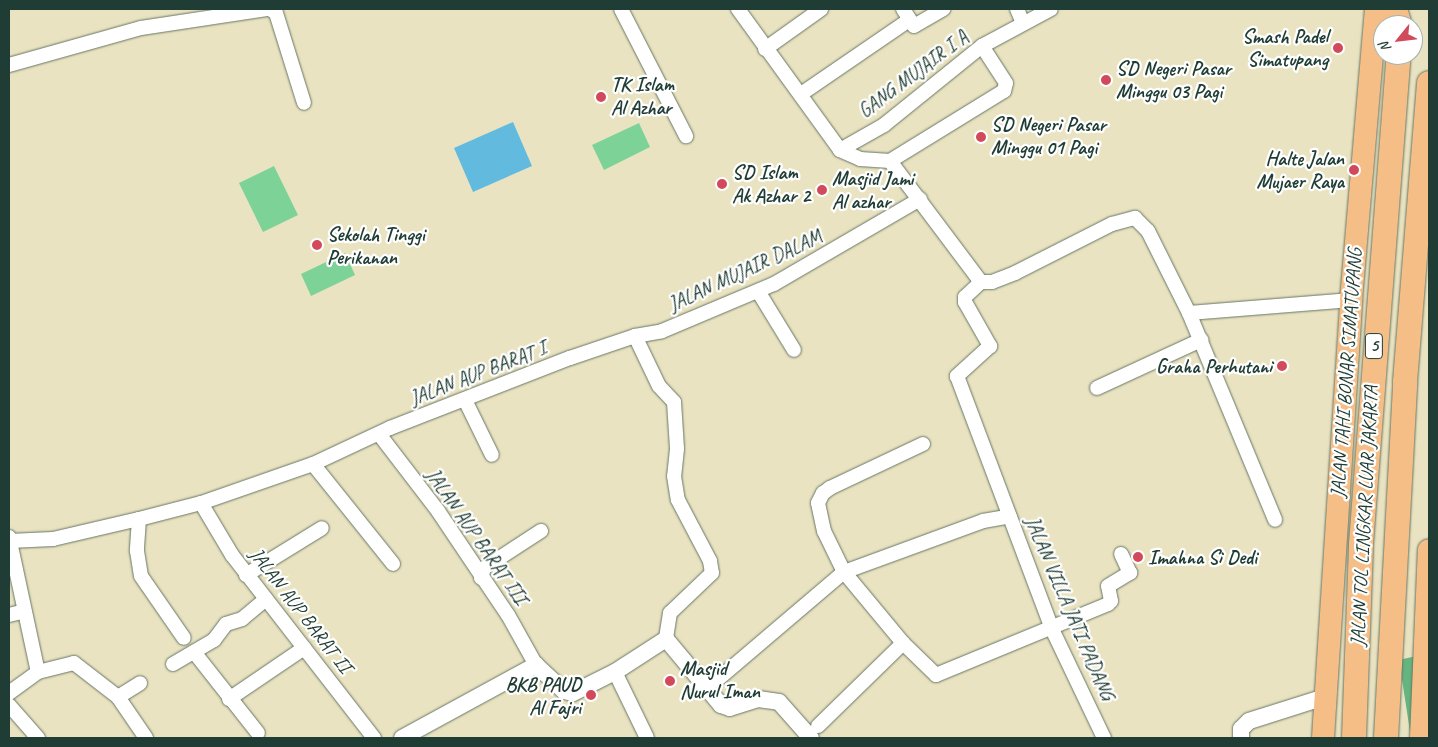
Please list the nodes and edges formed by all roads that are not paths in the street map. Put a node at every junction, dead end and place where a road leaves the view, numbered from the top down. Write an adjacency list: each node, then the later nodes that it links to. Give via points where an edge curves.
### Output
1 (269, 9): 9 (street); 19 (street, via 276,13)
2 (621, 9): 20 (street)
3 (738, 9): 13 (street)
4 (821, 9): 13 (street)
5 (944, 9): 10 (street, via 914,26)
6 (1017, 9): 11 (street)
7 (1051, 9): 11 (street, GANG MUJAIR I A)
8 (1376, 9): 26 (highway, JALAN TAHI BONAR SIMATUPANG)
9 (253, 10): 14 (street, via 141,28)
10 (906, 14): 18 (street)
11 (1024, 23): 12 (street, GANG MUJAIR I A)
12 (982, 46): 21 (street, GANG MUJAIR I A, via 884,125); 22 (street, via 1006,83 1004,91)
13 (765, 49): 18 (street)
14 (9, 65)
15 (1398, 65): 80 (highway, JALAN TOL LINGKAR LUAR JAKARTA / 5, via 1362,526)
16 (1429, 83): 17 (highway, JALAN TOL LINGKAR LUAR JAKARTA / 5)
17 (1429, 91): 81 (highway, JALAN TOL LINGKAR LUAR JAKARTA / 5, via 1405,382)
18 (801, 94): 21 (street)
19 (304, 103)
20 (686, 136)
21 (840, 150): 22 (street, via 860,159)
22 (890, 161): 23 (street)
23 (920, 199): 24 (street); 25 (street, JALAN MUJAIR DALAM, via 848,244)
24 (981, 282): 27 (street, via 992,282 1015,273 1112,224 1134,218 1148,231); 38 (street, via 965,297 965,302 990,346 957,376)
25 (758, 291): 28 (street, JALAN MUJAIR DALAM, via 662,331); 30 (street)
26 (1351, 300): 27 (street); 67 (highway, JALAN TAHI BONAR SIMATUPANG)
27 (1189, 313): 29 (street)
28 (635, 336): 32 (street, JALAN AUP BARAT I); 55 (street, via 659,386 674,402 677,449 674,476 678,500 712,567 712,573 670,613)
29 (1200, 340): 31 (street); 40 (street)
30 (794, 350)
31 (1097, 388)
32 (465, 400): 33 (street, JALAN AUP BARAT I); 35 (street)
33 (379, 434): 36 (street, JALAN AUP BARAT I); 49 (street, JALAN AUP BARAT III, via 438,511)
34 (923, 444): 47 (street, via 823,493 818,503 821,521)
35 (492, 455)
36 (313, 464): 37 (street, JALAN AUP BARAT I); 46 (street)
37 (201, 503): 39 (street, JALAN AUP BARAT I); 48 (street, JALAN AUP BARAT II)
38 (1010, 516): 47 (street, JALAN VILLA JATI PADANG, via 983,521); 53 (street, JALAN VILLA JATI PADANG)
39 (139, 519): 43 (street, JALAN AUP BARAT I, via 53,538); 54 (street, via 137,551 141,576)
40 (1275, 520)
41 (322, 528): 48 (street)
42 (541, 531): 49 (street, via 484,568)
43 (9, 540): 51 (street)
44 (1429, 550): 82 (highway)
45 (1121, 554): 53 (street, via 1130,573 1108,586 1110,602)
46 (393, 564)
47 (844, 572): 56 (street); 63 (street)
48 (246, 575): 50 (street, JALAN AUP BARAT II)
49 (481, 578): 60 (street, JALAN AUP BARAT III)
50 (266, 599): 57 (street, JALAN AUP BARAT II); 58 (street, via 242,619 226,624 220,635)
51 (24, 611): 52 (street); 61 (street)
52 (9, 615)
53 (1052, 628): 56 (street, via 936,675); 77 (street, JALAN VILLA JATI PADANG)
54 (184, 638)
55 (666, 638): 62 (street); 70 (street, via 717,702 730,708 758,699 779,702)
56 (903, 643): 70 (street)
57 (304, 648): 68 (street); 75 (street, JALAN AUP BARAT II)
58 (194, 652): 59 (street); 68 (street)
59 (173, 664)
60 (536, 665): 62 (street, via 569,693); 76 (street)
61 (38, 672): 65 (street); 66 (street, via 74,663)
62 (615, 672): 72 (street)
63 (717, 680)
64 (140, 683): 66 (street)
65 (9, 693)
66 (118, 697): 74 (street)
67 (1325, 697): 78 (street, via 1249,721 1241,729); 79 (highway, JALAN TAHI BONAR SIMATUPANG)
68 (229, 698): 71 (street)
69 (11, 712): 73 (street)
70 (815, 732)
71 (258, 733)
72 (642, 737)
73 (38, 738)
74 (146, 738)
75 (374, 738)
76 (402, 738)
77 (1104, 738)
78 (1241, 738)
79 (1323, 738)
80 (1354, 738)
81 (1386, 738)
82 (1421, 738)

